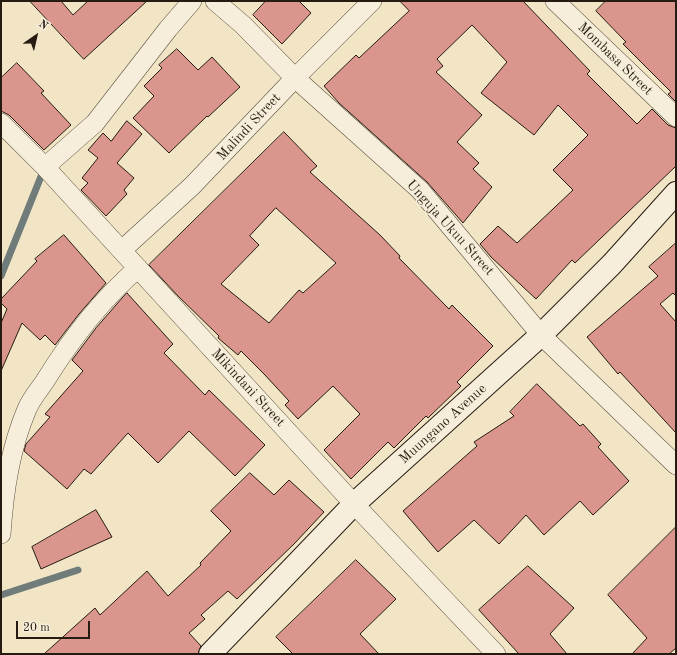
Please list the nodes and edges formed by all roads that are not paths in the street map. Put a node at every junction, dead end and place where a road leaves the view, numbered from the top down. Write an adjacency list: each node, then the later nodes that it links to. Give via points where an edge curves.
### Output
1 (192, 1): 8 (street, via 95,123)
2 (215, 1): 5 (street, Unguja Ukuu Street, via 243,25)
3 (372, 1): 5 (street, Malindi Street)
4 (555, 1): 6 (street, Mombasa Street)
5 (295, 78): 10 (street, Malindi Street, via 192,186); 12 (street, Unguja Ukuu Street, via 420,190)
6 (676, 117)
7 (1, 123): 8 (street, Mikindani Street)
8 (45, 167): 10 (street, Mikindani Street)
9 (676, 194): 12 (main road, Muungano Avenue)
10 (122, 250): 11 (street, Mikindani Street)
11 (138, 268): 14 (street, Mikindani Street); 15 (street, via 116,287 87,320 27,408 7,470)
12 (542, 335): 13 (street, Unguja Ukuu Street); 14 (main road, Muungano Avenue)
13 (676, 465)
14 (354, 504): 16 (main road, Muungano Avenue); 17 (street, Mikindani Street)
15 (1, 534)
16 (210, 654)
17 (496, 654)

